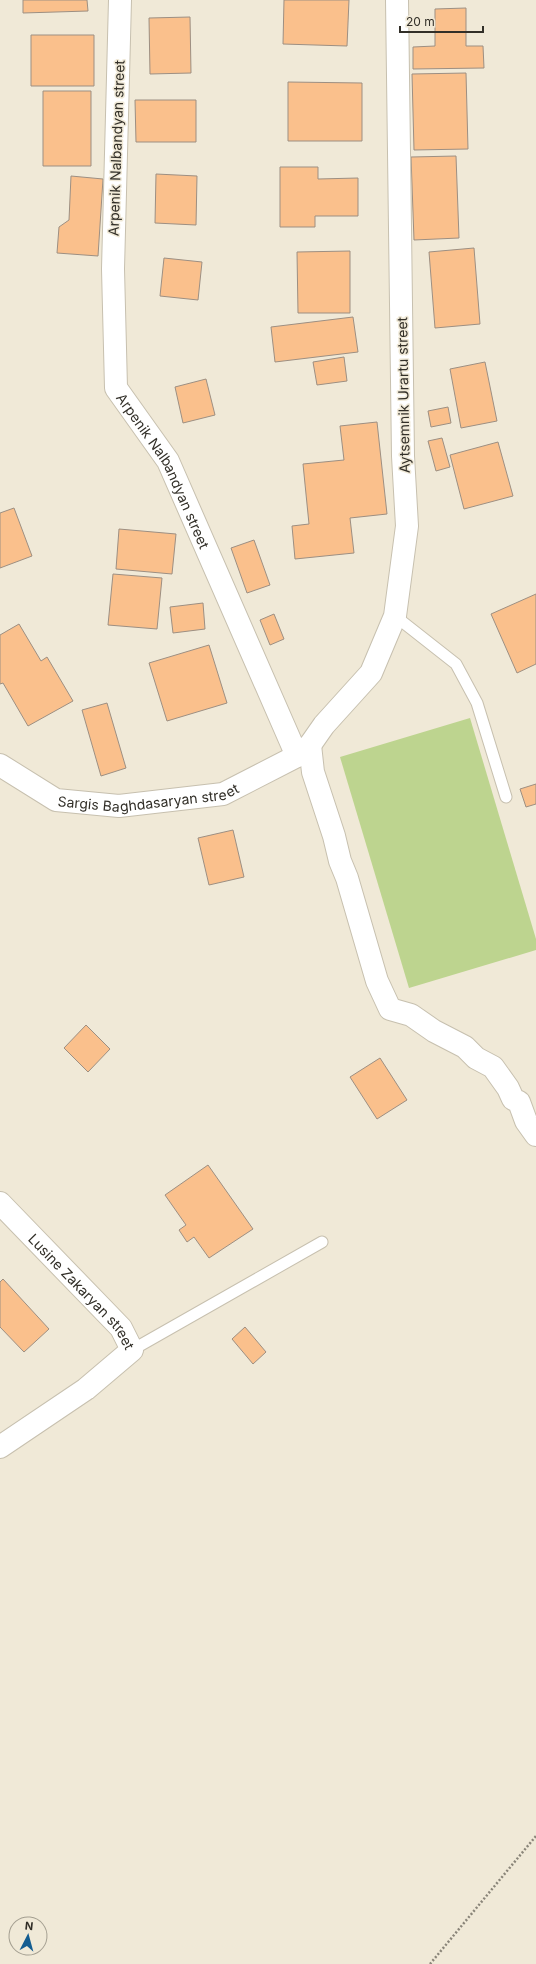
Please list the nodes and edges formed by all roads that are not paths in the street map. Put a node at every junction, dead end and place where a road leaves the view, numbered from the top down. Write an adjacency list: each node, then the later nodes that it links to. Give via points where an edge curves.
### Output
1 (120, 0): 4 (street, Arpenik Nalbandyan street, via 113,269 116,388 168,461)
2 (397, 0): 3 (street, Aytsemnik Urartu street, via 403,456 407,526)
3 (395, 616): 4 (street, Aytsemnik Urartu street, via 371,673); 6 (lane, via 456,664 477,703)
4 (304, 751): 5 (street, Sargis Baghdasaryan street, via 222,794 119,806 56,800); 7 (street, Arpenik Nalbandyan street, via 334,836 376,981 390,1009 411,1015 493,1067 513,1099 519,1102 526,1121)
5 (0, 765)
6 (506, 797)
7 (536, 1135)
8 (0, 1202): 10 (street, Lusine Zakaryan street, via 121,1328)
9 (322, 1242): 10 (lane)
10 (132, 1350): 11 (street, Lusine Zakaryan street, via 86,1389)
11 (0, 1447)

